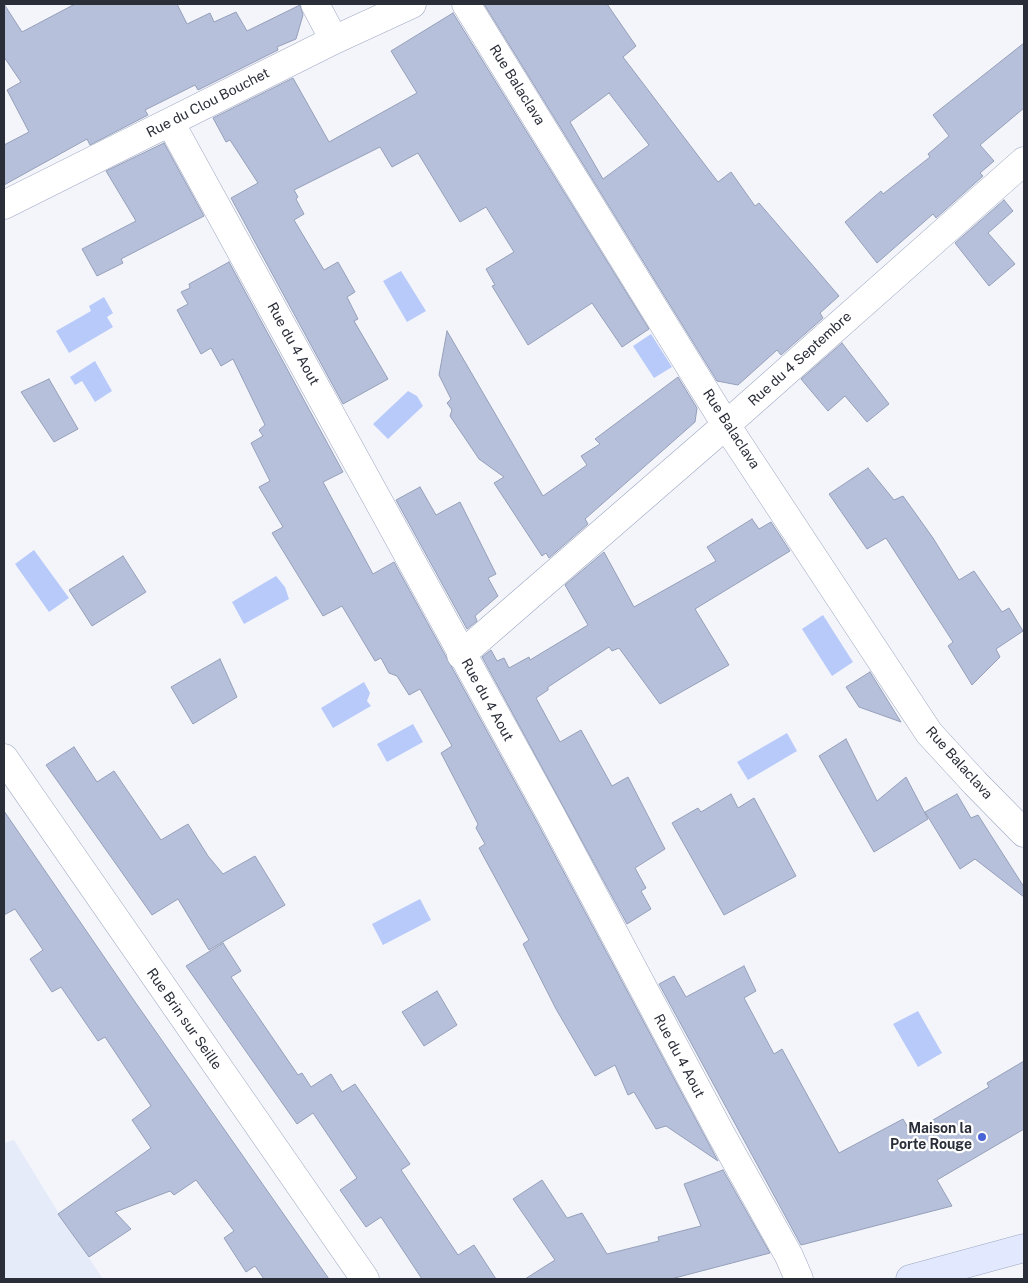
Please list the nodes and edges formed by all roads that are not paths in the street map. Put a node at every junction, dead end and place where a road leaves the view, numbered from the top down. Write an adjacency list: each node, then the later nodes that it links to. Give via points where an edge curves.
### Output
1 (315, 4): 4 (street)
2 (412, 4): 4 (street, Rue du Clou Bouchet)
3 (466, 4): 8 (street, Rue Balaclava)
4 (334, 40): 5 (street, Rue du Clou Bouchet)
5 (170, 122): 7 (street, Rue du Clou Bouchet); 9 (street, Rue du 4 Aout)
6 (1024, 161): 8 (street, Rue du 4 Septembre)
7 (4, 205)
8 (726, 425): 9 (street, Rue du 4 Septembre); 11 (street, Rue Balaclava, via 929,733)
9 (462, 655): 14 (street, Rue du 4 Aout, via 552,815 789,1256)
10 (4, 758): 13 (street, Rue Brin sur Seille)
11 (1024, 833)
12 (1024, 1248): 15 (main road)
13 (365, 1279)
14 (798, 1279)
15 (910, 1279)

